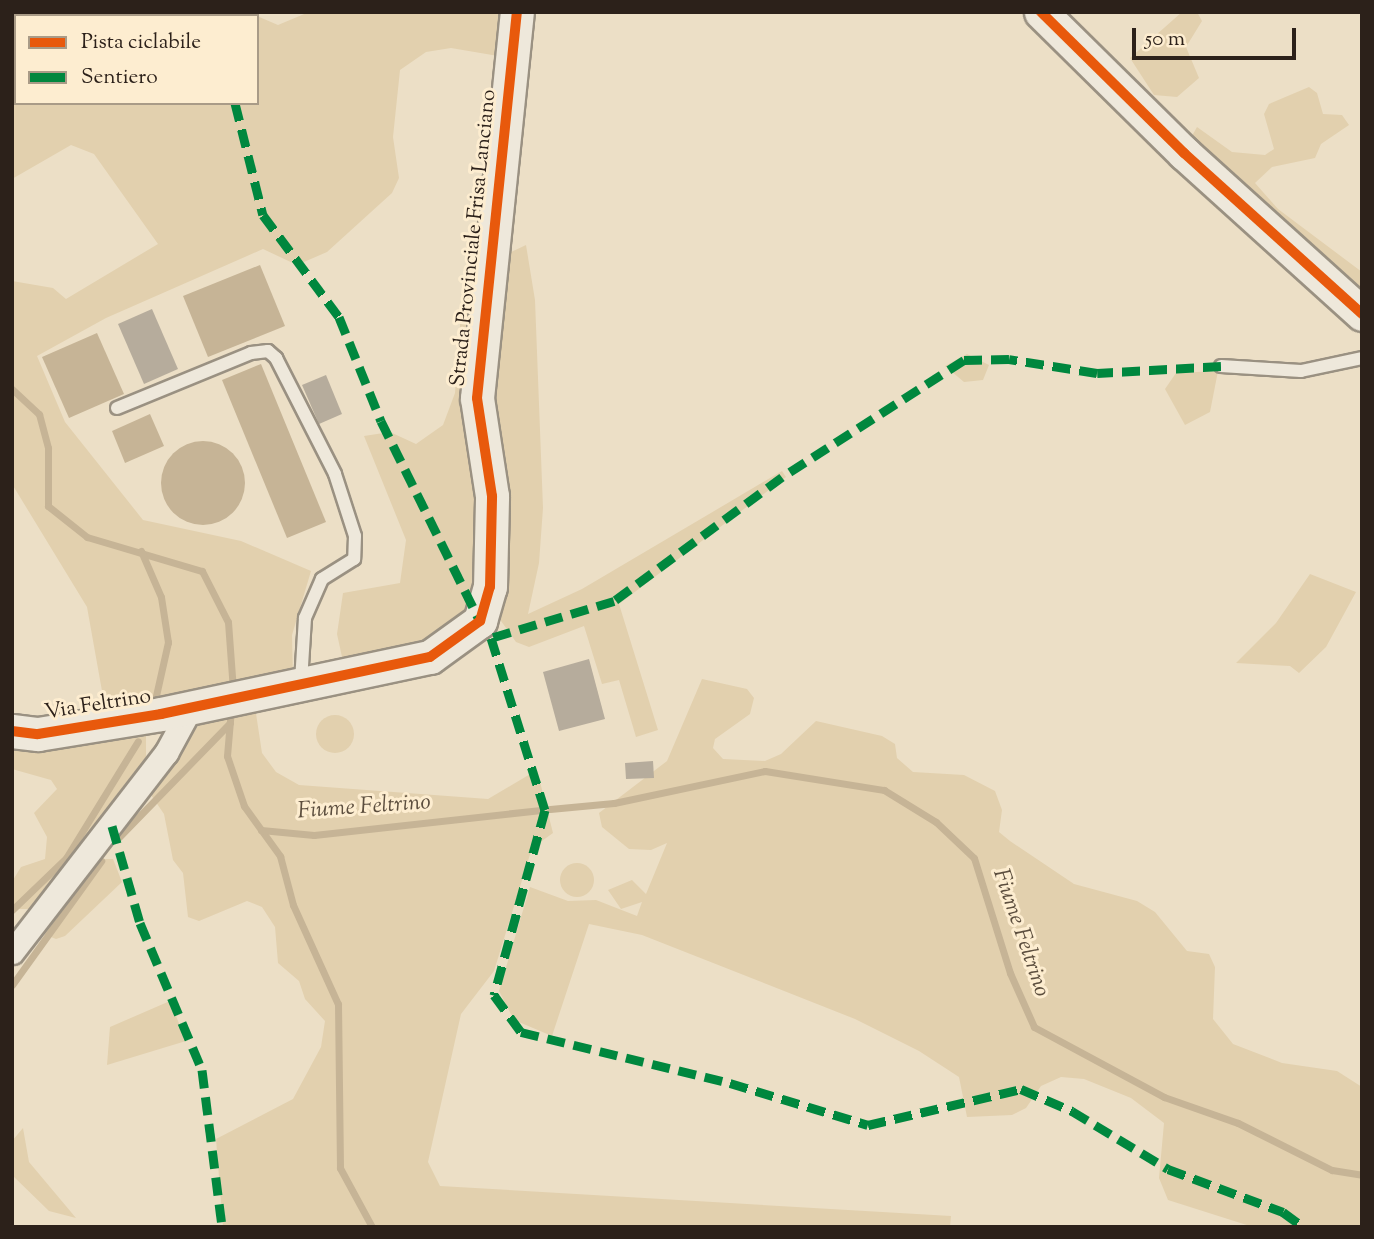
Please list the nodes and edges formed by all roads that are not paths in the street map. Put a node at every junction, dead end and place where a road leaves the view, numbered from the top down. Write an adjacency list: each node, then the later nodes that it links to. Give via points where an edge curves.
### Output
1 (517, 12): 7 (street, Strada Provinciale Frisa Lanciano, via 477,398 492,496 490,587 480,621 430,657)
2 (1041, 12): 3 (street, via 1184,152)
3 (1362, 314)
4 (1362, 359): 5 (lane, via 1301,371)
5 (1221, 366)
6 (117, 408): 7 (lane, via 251,353 268,351 276,358 335,474 355,536 354,559 322,579 304,618)
7 (301, 686): 8 (street, Strada Provinciale Frisa Lanciano)
8 (190, 709): 9 (street, Via Feltrino, via 38,734); 10 (street, via 166,753)
9 (12, 731)
10 (12, 952)

